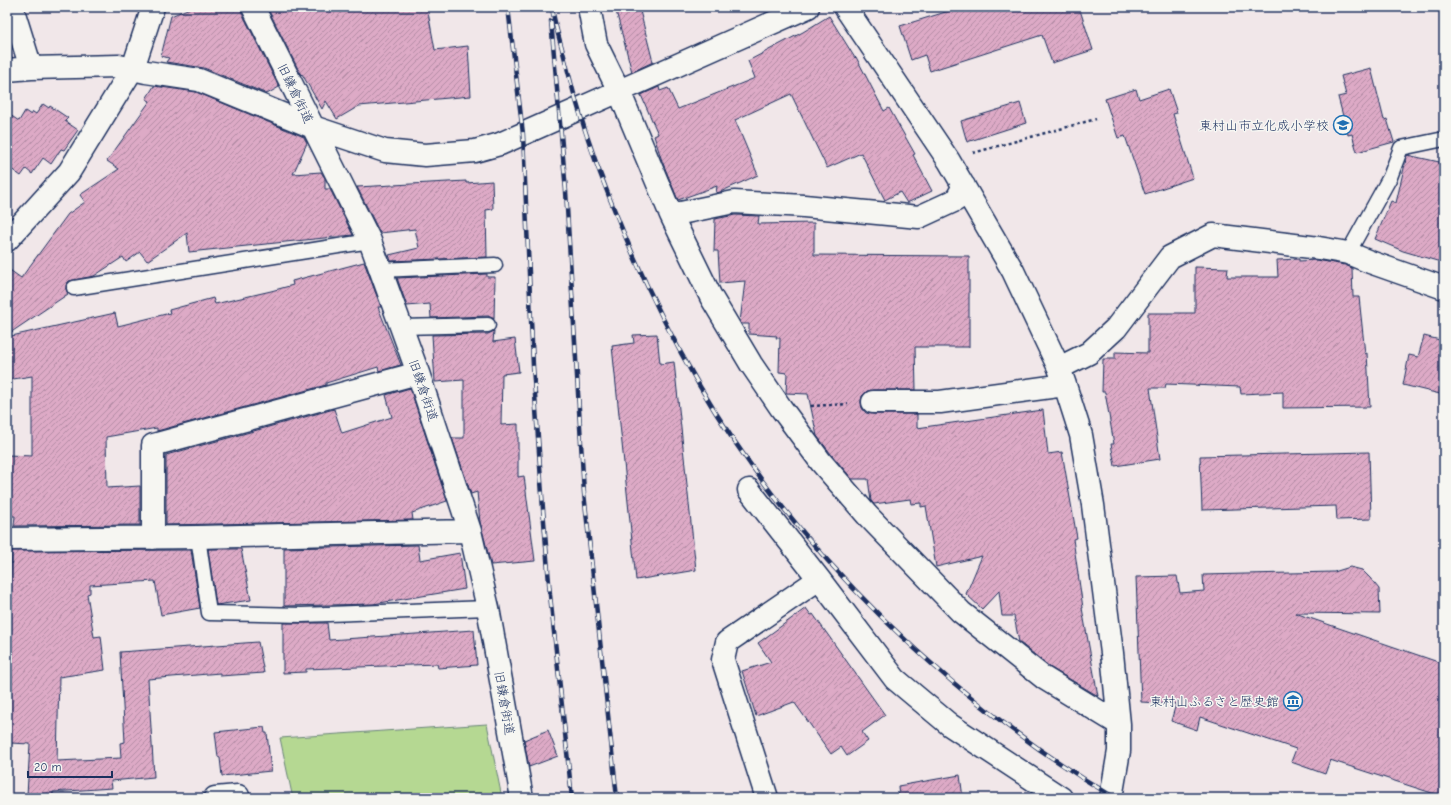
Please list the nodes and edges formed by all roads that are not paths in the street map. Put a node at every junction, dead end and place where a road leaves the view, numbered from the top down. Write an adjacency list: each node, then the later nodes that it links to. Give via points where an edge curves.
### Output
1 (12, 7): 7 (street)
2 (153, 7): 8 (street)
3 (253, 7): 11 (street, 旧鎌倉街道)
4 (589, 7): 10 (street, via 596,44)
5 (808, 7): 10 (street)
6 (845, 7): 13 (street)
7 (31, 68): 8 (street); 9 (street)
8 (133, 68): 11 (street, via 199,80); 15 (street, via 69,172)
9 (7, 70)
10 (619, 91): 11 (street, via 500,144 475,151 424,155 385,151); 14 (street)
11 (313, 127): 16 (street, 旧鎌倉街道)
12 (1444, 139): 17 (lane, via 1401,148 1390,177)
13 (964, 186): 14 (street, via 956,200 919,217 734,202); 25 (street, via 1013,271)
14 (671, 216): 34 (street, via 711,298 751,364 822,462 866,515 961,612 1044,678)
15 (7, 240)
16 (370, 241): 19 (street, 旧鎌倉街道); 20 (lane)
17 (1348, 253): 21 (street); 25 (street, via 1213,234 1170,258 1116,328)
18 (495, 265): 19 (lane)
19 (380, 270): 23 (street, 旧鎌倉街道)
20 (74, 288)
21 (1444, 288)
22 (488, 325): 23 (lane)
23 (401, 327): 24 (street, 旧鎌倉街道)
24 (418, 373): 28 (street, 旧鎌倉街道); 30 (street, via 153,445)
25 (1062, 376): 26 (street, via 940,402); 34 (street, via 1081,434 1093,506)
26 (873, 402)
27 (749, 490): 32 (street)
28 (470, 531): 29 (street); 33 (street, 旧鎌倉街道)
29 (198, 537): 30 (street); 33 (lane, via 209,613 302,615)
30 (153, 538): 31 (street)
31 (7, 539)
32 (820, 579): 38 (street, via 727,642 724,660); 39 (street, via 895,679 950,725)
33 (488, 608): 37 (street, 旧鎌倉街道)
34 (1119, 724): 40 (street, via 1119,750)
35 (238, 796): 36 (street)
36 (215, 798)
37 (522, 798)
38 (767, 798)
39 (1061, 798)
40 (1111, 798)

